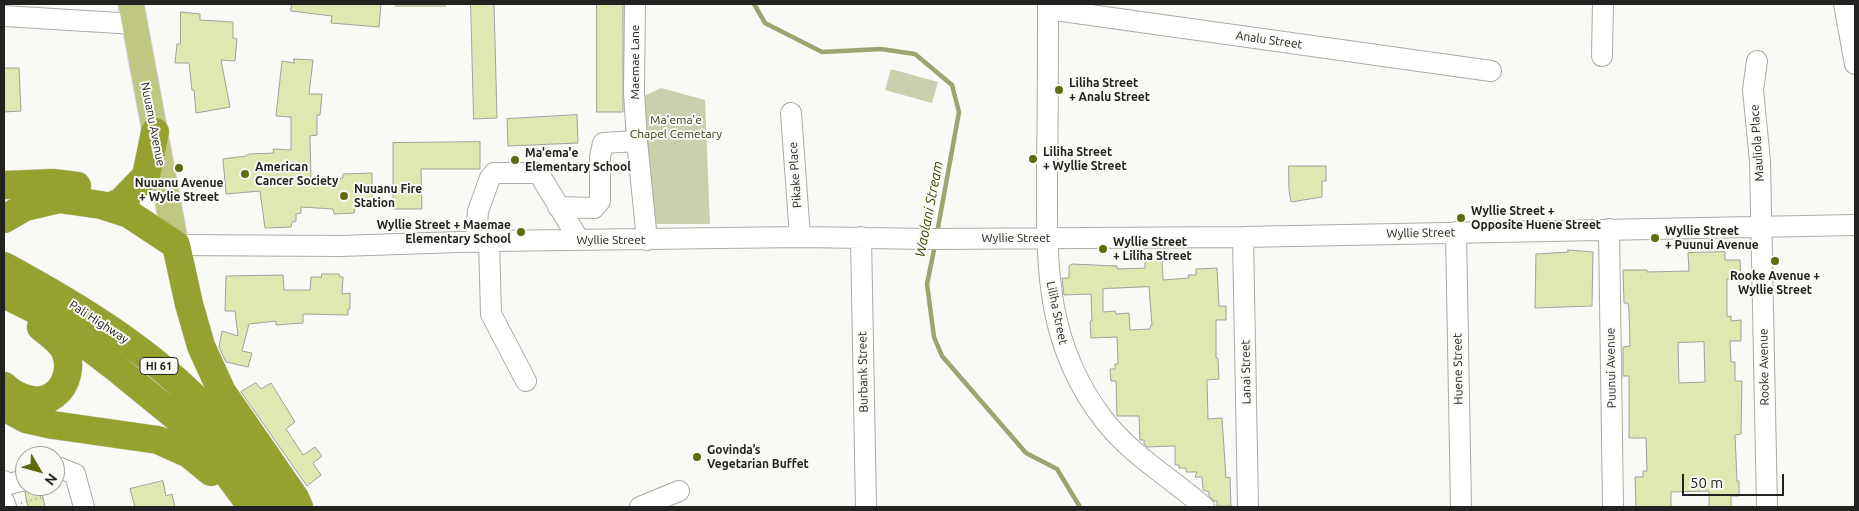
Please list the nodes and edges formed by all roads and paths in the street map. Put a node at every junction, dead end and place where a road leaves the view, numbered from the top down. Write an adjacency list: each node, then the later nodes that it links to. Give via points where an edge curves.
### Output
1 (635, 4): 13 (street, Maemae Lane)
2 (1602, 4): 7 (street)
3 (1844, 4): 9 (street)
4 (1048, 6): 10 (street, Analu Street); 26 (street, Liliha Street)
5 (133, 14): 6 (street); 12 (main road, Nuuanu Avenue)
6 (4, 16)
7 (1602, 56)
8 (1757, 61): 19 (street, Mauliola Place, via 1753,90 1760,161)
9 (1855, 64)
10 (1491, 71)
11 (791, 112): 22 (street, Pikake Place)
12 (155, 132): 15 (highway, via 146,176 121,202); 30 (main road, Nuuanu Avenue)
13 (637, 141): 16 (street, via 603,142 600,201 594,208); 28 (street, Maemae Lane)
14 (4, 185): 15 (highway, via 53,183 77,186 97,196)
15 (108, 207): 17 (highway, via 59,199 25,207); 30 (highway, via 129,214)
16 (558, 207): 27 (street); 29 (street, via 536,173 494,174 478,211)
17 (4, 220)
18 (1855, 225): 19 (street, Wyllie Street)
19 (1761, 226): 20 (street, Wyllie Street); 49 (street, Rooke Avenue)
20 (1609, 230): 21 (street, Wyllie Street); 48 (street, Puunui Avenue)
21 (1456, 232): 24 (street, Wyllie Street); 47 (street, Huene Street)
22 (800, 237): 23 (street, Wyllie Street); 28 (street, Wyllie Street)
23 (861, 237): 26 (street, Wyllie Street); 44 (street, Burbank Street)
24 (1243, 237): 26 (street, Wyllie Street); 46 (street, Lanai Street)
25 (4, 238): 30 (highway, via 30,222 61,213 100,218)
26 (1047, 238): 45 (street, Liliha Street, via 1050,287 1060,337 1087,395 1104,420 1132,450)
27 (579, 240): 28 (street, Wyllie Street); 29 (street, Wyllie Street)
28 (647, 240)
29 (482, 241): 30 (street, Wyllie Street, via 340,246); 34 (street, via 491,314)
30 (176, 245): 40 (highway, via 201,346 222,392)
31 (4, 266): 40 (highway, Pali Highway / HI 61, via 136,346 188,392)
32 (4, 294): 42 (highway, Pali Highway / HI 61, via 48,316 176,417 218,461)
33 (4, 304): 35 (highway, via 57,340 68,361 68,374 54,396 41,400 19,397)
34 (526, 381)
35 (4, 403): 42 (highway, via 26,419 158,440 189,454)
36 (65, 470): 41 (street, via 76,474)
37 (679, 491): 43 (street)
38 (6, 495): 39 (path)
39 (43, 497)
40 (294, 505)
41 (84, 507)
42 (250, 507)
43 (640, 507)
44 (866, 507)
45 (1204, 507)
46 (1248, 507)
47 (1461, 507)
48 (1613, 507)
49 (1767, 507)

